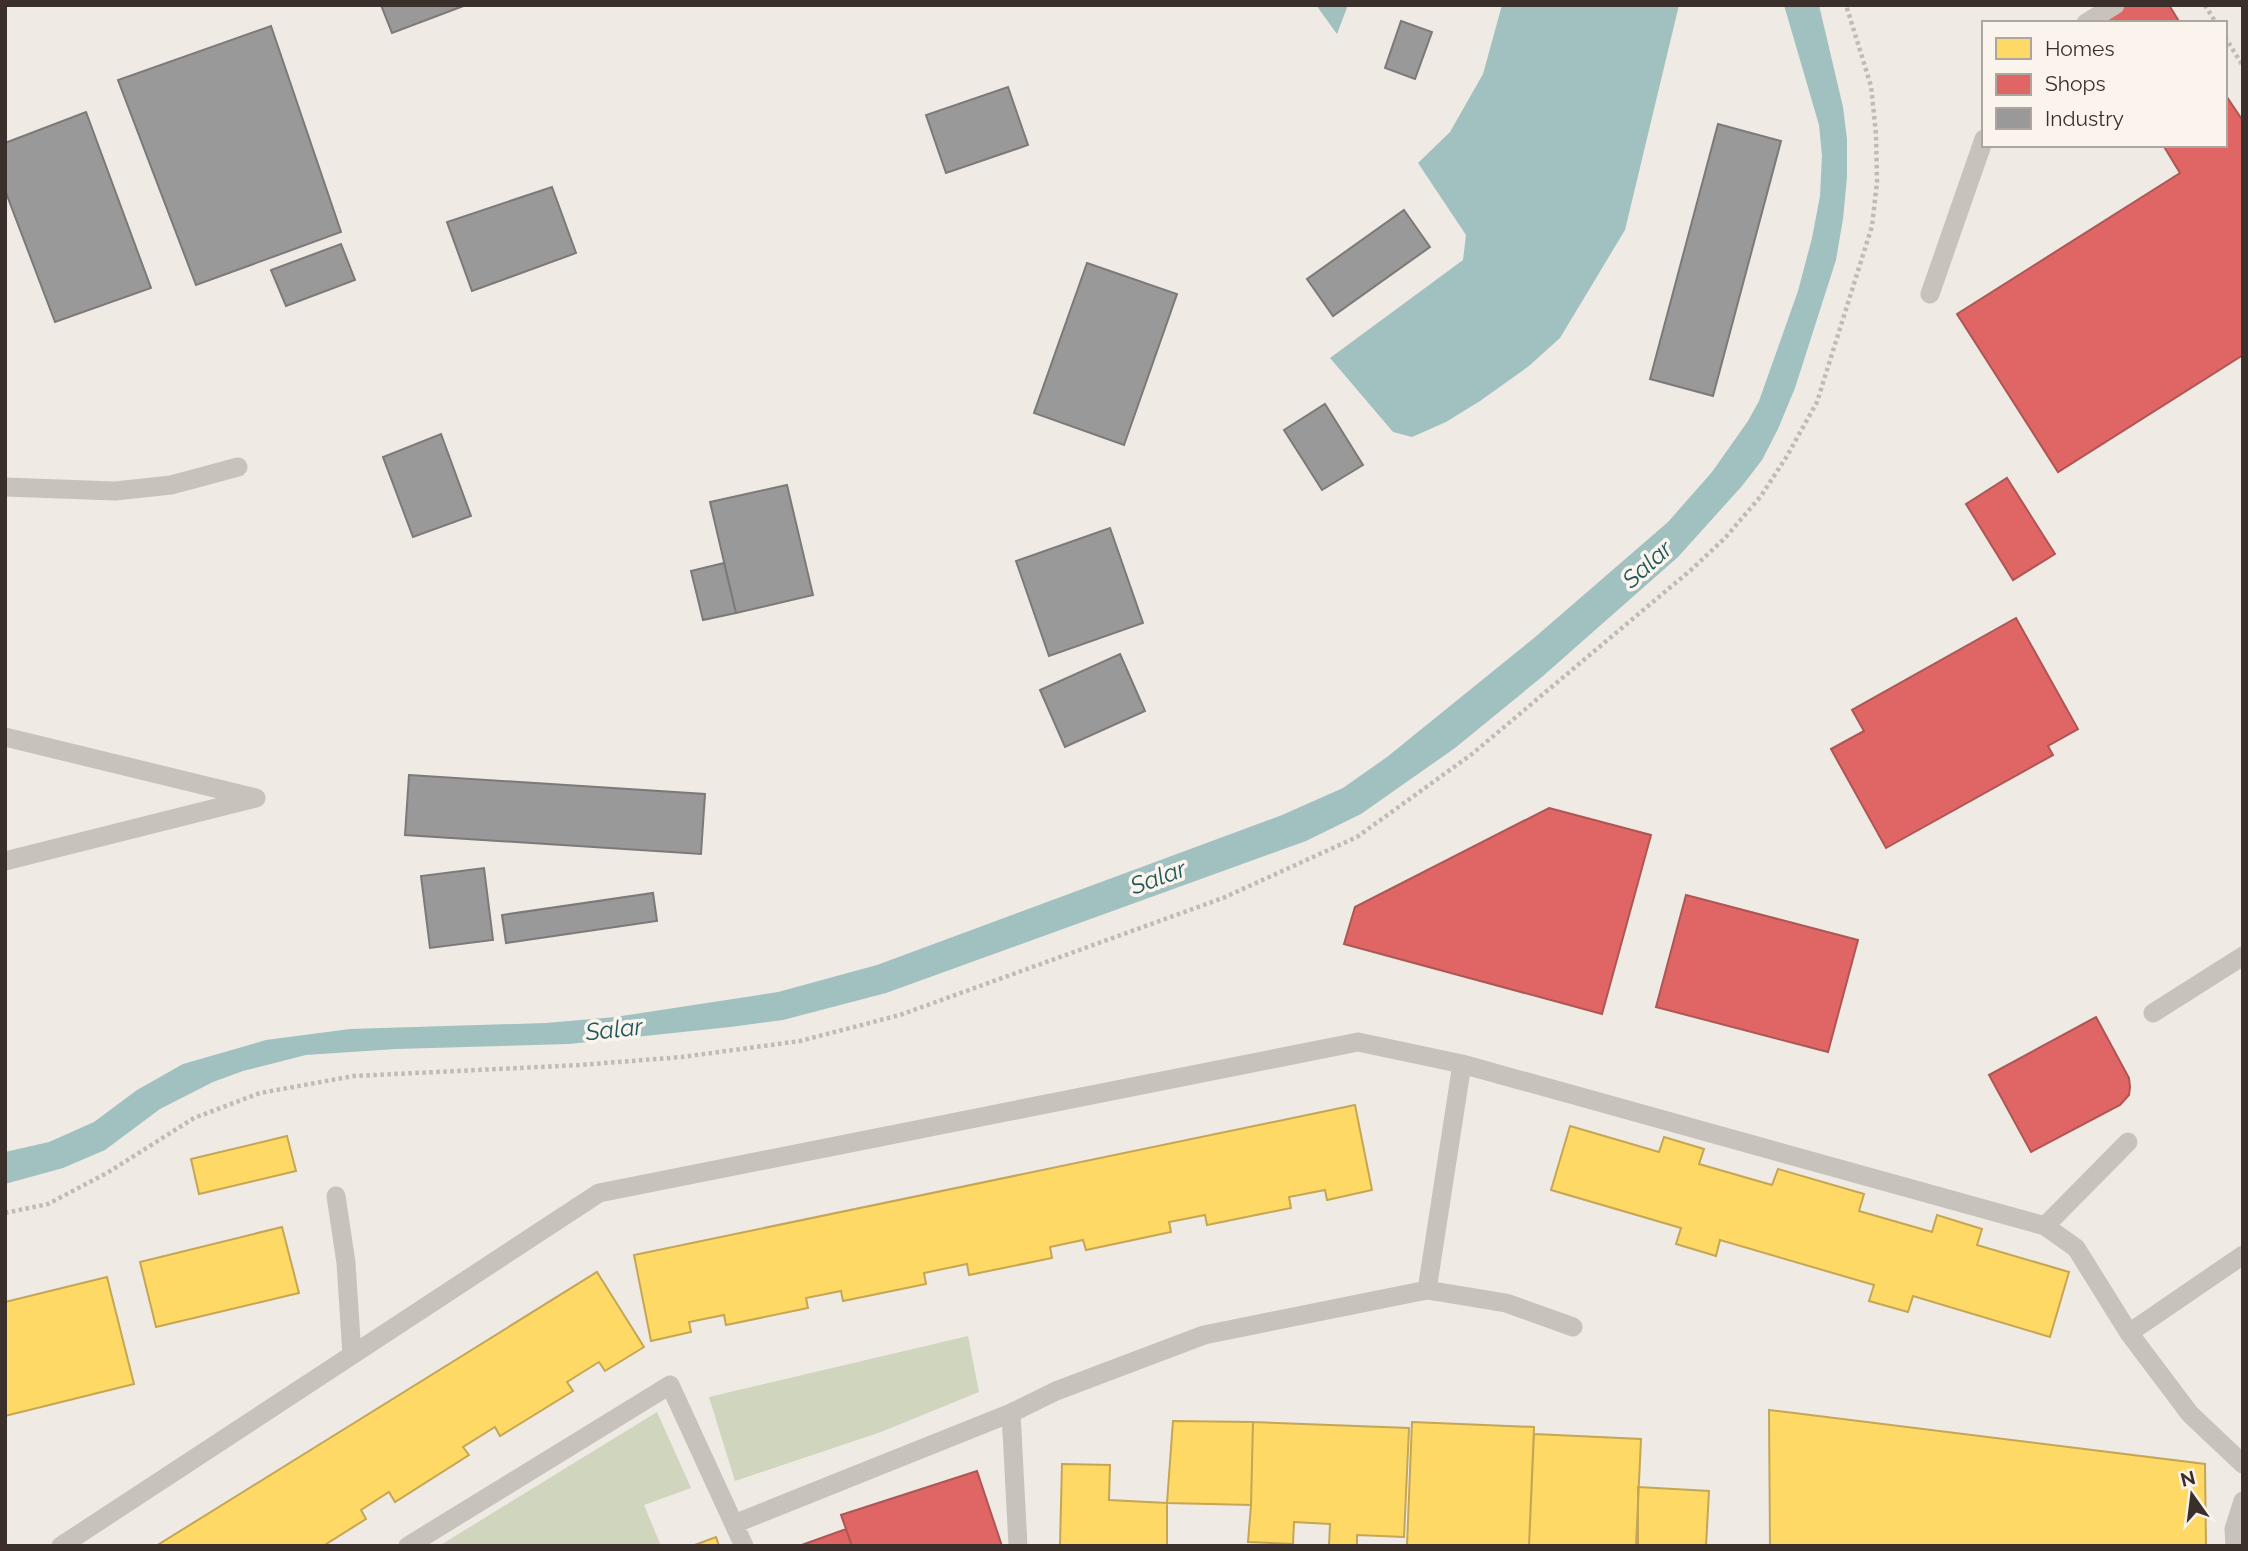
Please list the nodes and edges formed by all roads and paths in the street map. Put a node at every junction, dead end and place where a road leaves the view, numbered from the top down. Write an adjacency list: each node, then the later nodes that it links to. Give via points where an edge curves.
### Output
1 (1846, 5): 19 (path, via 1871,86 1877,182 1872,226 1817,402 1787,456 1761,496 1692,569 1472,754 1357,836 1223,898 900,1015 800,1041 682,1057 354,1076 260,1093 194,1118 48,1204)
2 (2115, 5): 4 (lane)
3 (2205, 5): 5 (path)
4 (2089, 21)
5 (2215, 21)
6 (2227, 40): 7 (path)
7 (2243, 66)
8 (1982, 145): 9 (lane)
9 (1930, 295)
10 (238, 467): 11 (lane, via 171,485 115,491)
11 (5, 487)
12 (5, 737): 13 (lane, via 256,798)
13 (5, 861)
14 (2243, 956): 15 (lane)
15 (2153, 1013)
16 (1462, 1063): 20 (lane); 22 (lane); 25 (lane, via 1358,1042 599,1193)
17 (2128, 1142): 20 (lane)
18 (336, 1196): 25 (lane)
19 (5, 1213)
20 (2045, 1226): 24 (lane, via 2076,1248)
21 (2243, 1255): 24 (lane)
22 (1427, 1290): 23 (lane, via 1506,1303); 26 (lane, via 1204,1335 1056,1391)
23 (1573, 1327)
24 (2129, 1333): 27 (lane, via 2190,1414)
25 (352, 1355): 30 (lane)
26 (1011, 1413): 29 (lane); 33 (lane)
27 (2243, 1464)
28 (2243, 1501): 34 (lane, via 2234,1529)
29 (734, 1524): 31 (lane, via 670,1385); 32 (lane)
30 (61, 1546)
31 (408, 1546)
32 (744, 1546)
33 (1018, 1546)
34 (2235, 1546)

